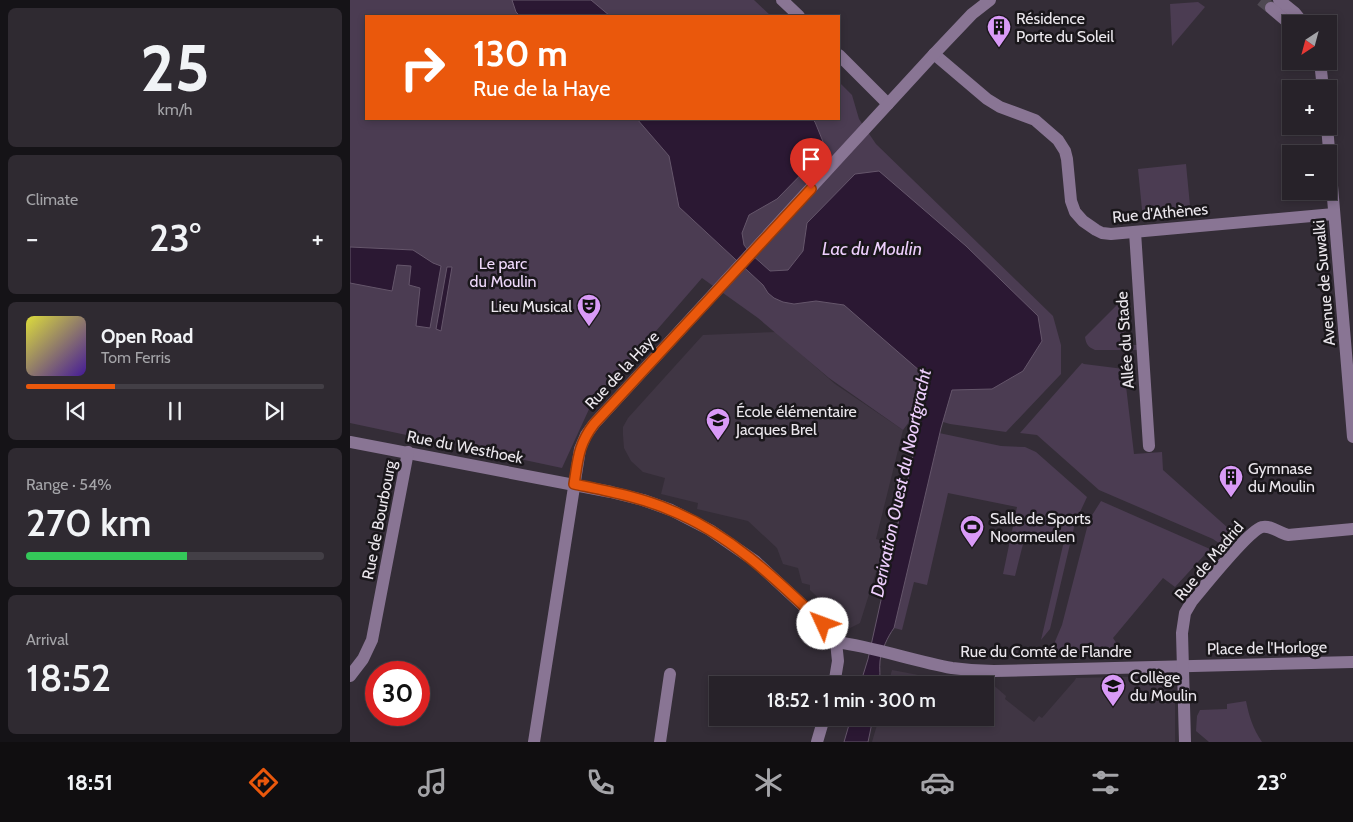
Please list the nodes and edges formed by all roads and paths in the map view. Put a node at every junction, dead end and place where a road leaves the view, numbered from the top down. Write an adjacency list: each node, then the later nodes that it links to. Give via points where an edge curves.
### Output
1 (782, 0): 4 (street)
2 (990, 0): 7 (street, Rue de la Haye)
3 (1275, 4): 5 (street); 6 (street)
4 (798, 15)
5 (1283, 15)
6 (1296, 15)
7 (934, 54): 9 (street, Rue de la Haye); 12 (street, Rue d'Athènes, via 987,99 1035,120 1058,140 1065,151 1071,201 1078,217 1106,234)
8 (840, 56): 9 (street)
9 (888, 104): 18 (street, Rue de la Haye, via 594,424 580,449)
10 (1328, 135): 11 (street, Avenue de Suwalki)
11 (1334, 214): 12 (street, Rue d'Athènes); 13 (street, Avenue de Suwalki)
12 (1135, 232): 16 (street, Allée du Stade)
13 (1352, 413): 14 (street, Avenue de Suwalki)
14 (1353, 437)
15 (350, 442): 17 (street, Rue du Westhoek)
16 (1149, 446)
17 (408, 452): 18 (street, Rue du Westhoek); 24 (street, Rue de Bourbourg, via 372,640)
18 (574, 484): 20 (street, via 643,500 710,530 763,569 823,624); 27 (street, Rue de la Haye)
19 (1353, 529): 22 (street, Rue de Madrid, via 1288,535 1264,527 1250,534 1187,609 1182,626)
20 (836, 642): 22 (street, Rue du Comté de Flandre, via 945,667 982,671); 25 (street)
21 (1353, 662): 22 (street, Place de l'Horloge)
22 (1182, 666): 30 (street, Rue de Madrid)
23 (670, 674): 28 (street)
24 (350, 676)
25 (836, 676)
26 (822, 726): 29 (street)
27 (534, 742)
28 (660, 742)
29 (817, 742)
30 (1185, 742)

